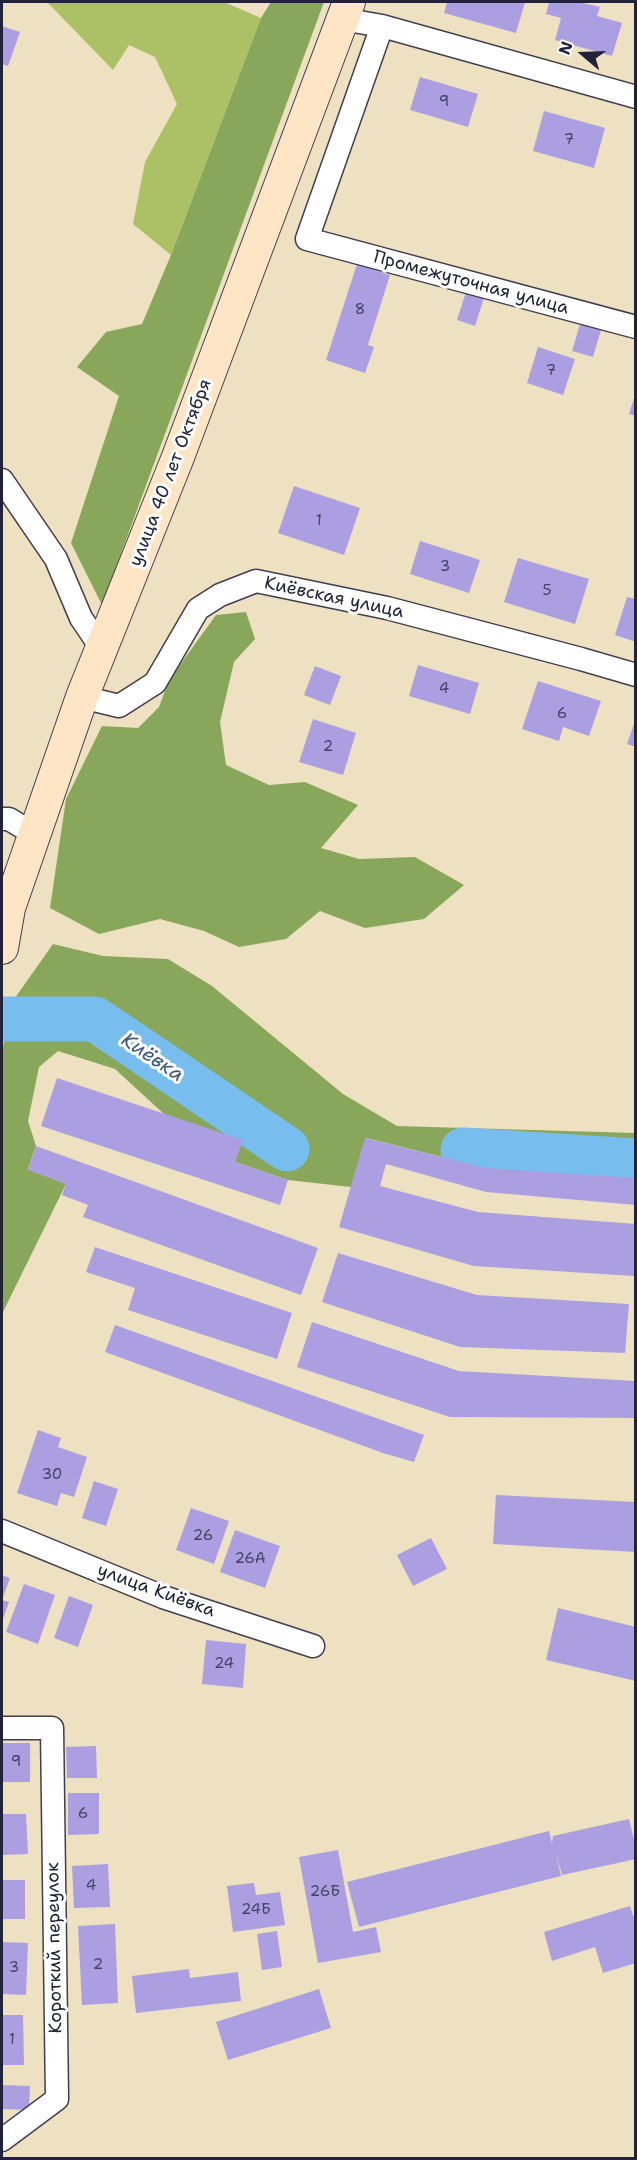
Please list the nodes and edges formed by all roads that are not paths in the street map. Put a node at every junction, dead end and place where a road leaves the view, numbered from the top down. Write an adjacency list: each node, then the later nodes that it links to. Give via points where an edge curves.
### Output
1 (346, 10): 2 (street); 6 (main road, улица 40 лет Октября)
2 (382, 26): 3 (street); 4 (street, Промежуточная улица, via 308,239)
3 (636, 97)
4 (636, 327)
5 (2, 480): 6 (street, via 56,559 81,618)
6 (102, 649): 8 (main road, улица 40 лет Октября)
7 (636, 675): 8 (street, Киёвская улица, via 387,608 256,581 220,595 198,609 155,683 119,706)
8 (82, 697): 10 (main road, улица 40 лет Октября)
9 (2, 819): 10 (street)
10 (34, 834): 11 (main road, улица 40 лет Октября, via 9,908)
11 (3, 941)
12 (2, 1531): 13 (street, улица Киёвка, via 163,1597)
13 (313, 1646)
14 (2, 1728): 15 (street, Короткий переулок, via 52,1728 57,2099)
15 (2, 2140)

